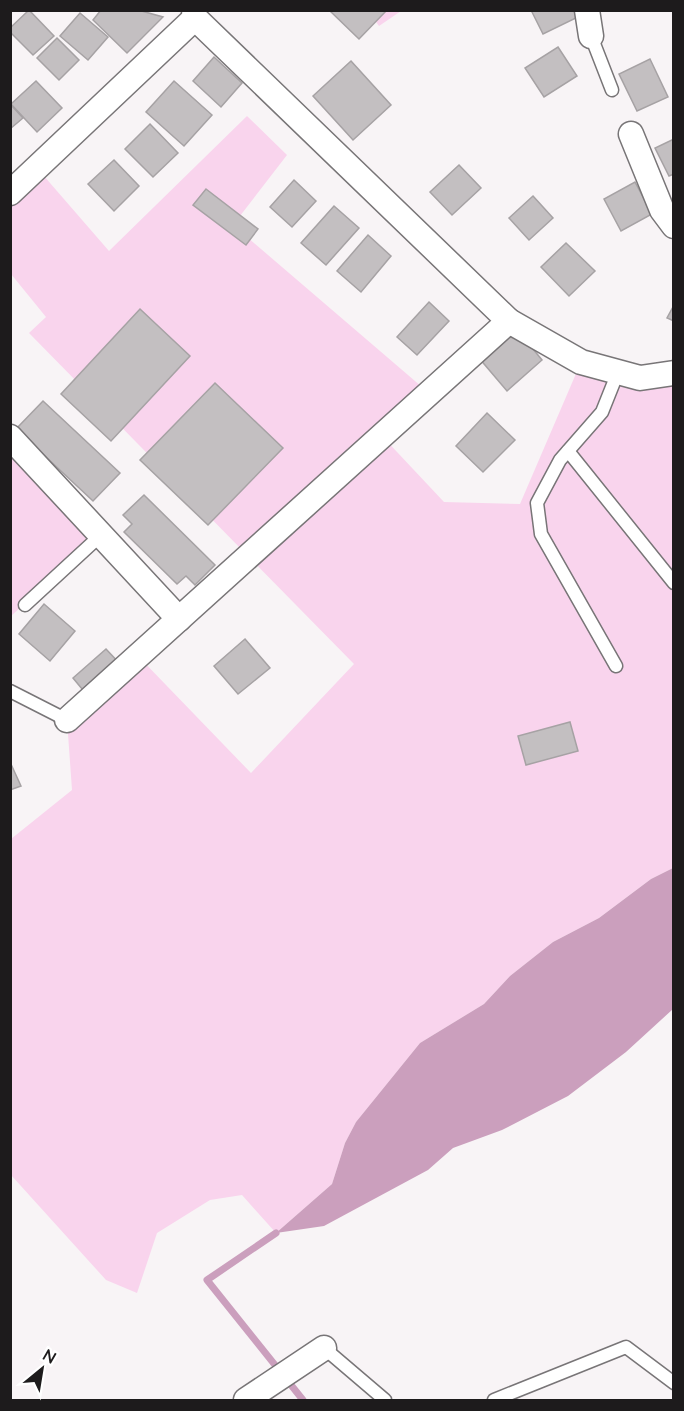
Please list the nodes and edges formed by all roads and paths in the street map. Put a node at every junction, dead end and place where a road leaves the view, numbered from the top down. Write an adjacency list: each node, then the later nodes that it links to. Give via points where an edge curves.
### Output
1 (587, 10): 3 (street)
2 (194, 14): 6 (street); 8 (street)
3 (591, 36): 4 (lane)
4 (612, 90)
5 (631, 134): 7 (street, via 662,210)
6 (10, 193)
7 (674, 226)
8 (508, 321): 9 (street, via 581,362); 16 (street)
9 (618, 372): 10 (street, via 640,378); 12 (lane, via 602,412)
10 (674, 373)
11 (10, 437): 13 (street)
12 (568, 451): 14 (lane); 17 (lane, via 537,503 542,534)
13 (101, 535): 15 (lane); 16 (street)
14 (674, 583)
15 (25, 605)
16 (179, 619): 19 (street)
17 (616, 666)
18 (10, 691): 19 (lane)
19 (67, 720)
20 (324, 1348): 22 (street); 23 (lane)
21 (674, 1383): 24 (lane, via 626,1347)
22 (246, 1401)
23 (385, 1401)
24 (494, 1401)

